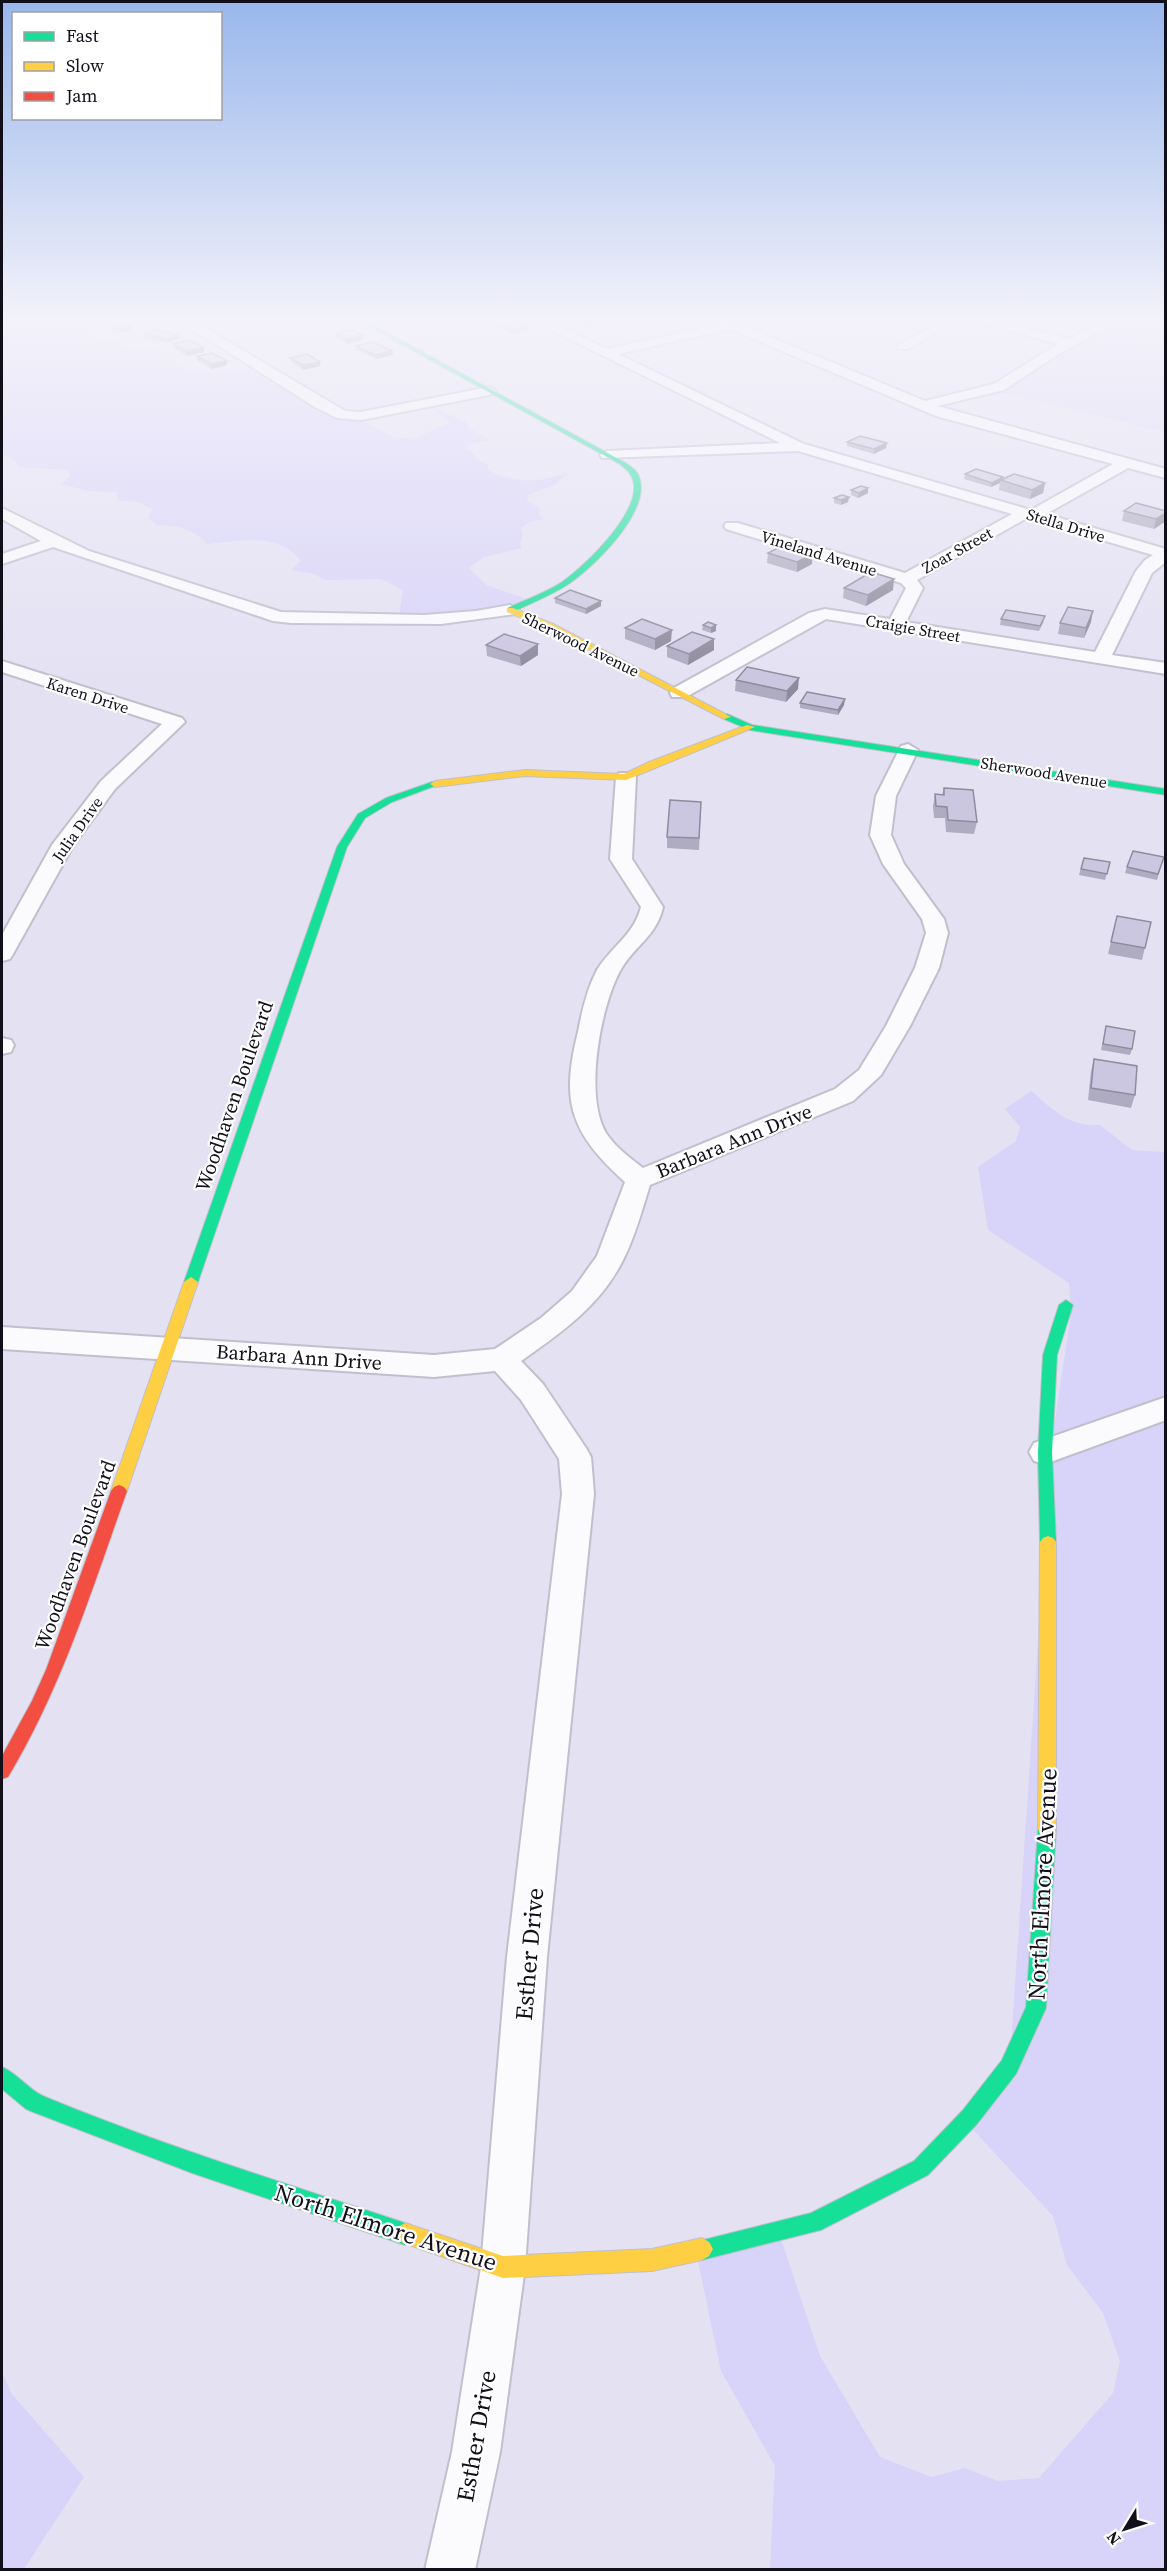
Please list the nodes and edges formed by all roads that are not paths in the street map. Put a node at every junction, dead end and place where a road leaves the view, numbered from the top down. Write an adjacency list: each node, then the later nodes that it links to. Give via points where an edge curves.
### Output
1 (577, 439): 5 (street)
2 (783, 439): 4 (street, Stella Drive)
3 (1040, 439): 6 (street)
4 (800, 447): 5 (street); 9 (street, Stella Drive)
5 (607, 455): 15 (street, via 631,471 638,485 622,529 572,579)
6 (1126, 463): 7 (street); 9 (street, Zoar Street)
7 (1166, 474)
8 (2, 513): 11 (street, Sherwood Avenue)
9 (1029, 514): 12 (street, Stella Drive); 14 (street, Zoar Street)
10 (732, 526): 14 (street, Vineland Avenue)
11 (54, 542): 13 (street); 15 (street, Sherwood Avenue, via 279,617 443,621)
12 (1166, 554): 17 (street, via 1144,572)
13 (2, 559)
14 (907, 579): 16 (street, Zoar Street, via 915,588)
15 (510, 610): 20 (street, Sherwood Avenue, via 550,626)
16 (896, 625): 17 (street, Craigie Street); 20 (street, Craigie Street, via 835,614 815,616)
17 (1101, 659): 19 (street, Craigie Street)
18 (2, 667): 21 (street, Karen Drive)
19 (1166, 669)
20 (679, 693): 22 (street, Sherwood Avenue)
21 (175, 722): 26 (street, Julia Drive, via 108,785 63,845)
22 (750, 727): 23 (street, Sherwood Avenue); 24 (street, Woodhaven Boulevard)
23 (908, 750): 25 (street, Sherwood Avenue); 27 (street, Barbara Ann Drive, via 891,779 882,816 883,845 933,919 937,933 927,968 869,1075 844,1095)
24 (626, 777): 27 (street, via 621,859 652,907 650,921 611,967 602,984 582,1076 592,1131); 30 (street, Woodhaven Boulevard, via 525,773 434,784 389,800 361,816 342,847 326,903 303,955)
25 (1166, 792)
26 (2, 954)
27 (639, 1180): 31 (street, Barbara Ann Drive, via 610,1259 582,1298)
28 (1066, 1305): 33 (street, North Elmore Avenue, via 1050,1355)
29 (2, 1338): 30 (street, Barbara Ann Drive)
30 (168, 1348): 31 (street, Barbara Ann Drive, via 434,1366); 34 (street, Woodhaven Boulevard, via 59,1659 25,1736)
31 (502, 1359): 36 (street, Esther Drive, via 532,1392 575,1457 578,1494 527,1957)
32 (1166, 1408): 33 (street)
33 (1045, 1452): 36 (street, North Elmore Avenue, via 1049,1804 1036,2008 1009,2067 921,2168 814,2223 652,2260)
34 (2, 1770)
35 (2, 2077): 36 (street, North Elmore Avenue, via 33,2102 192,2163)
36 (503, 2267): 37 (street, Esther Drive, via 476,2452)
37 (450, 2570)

